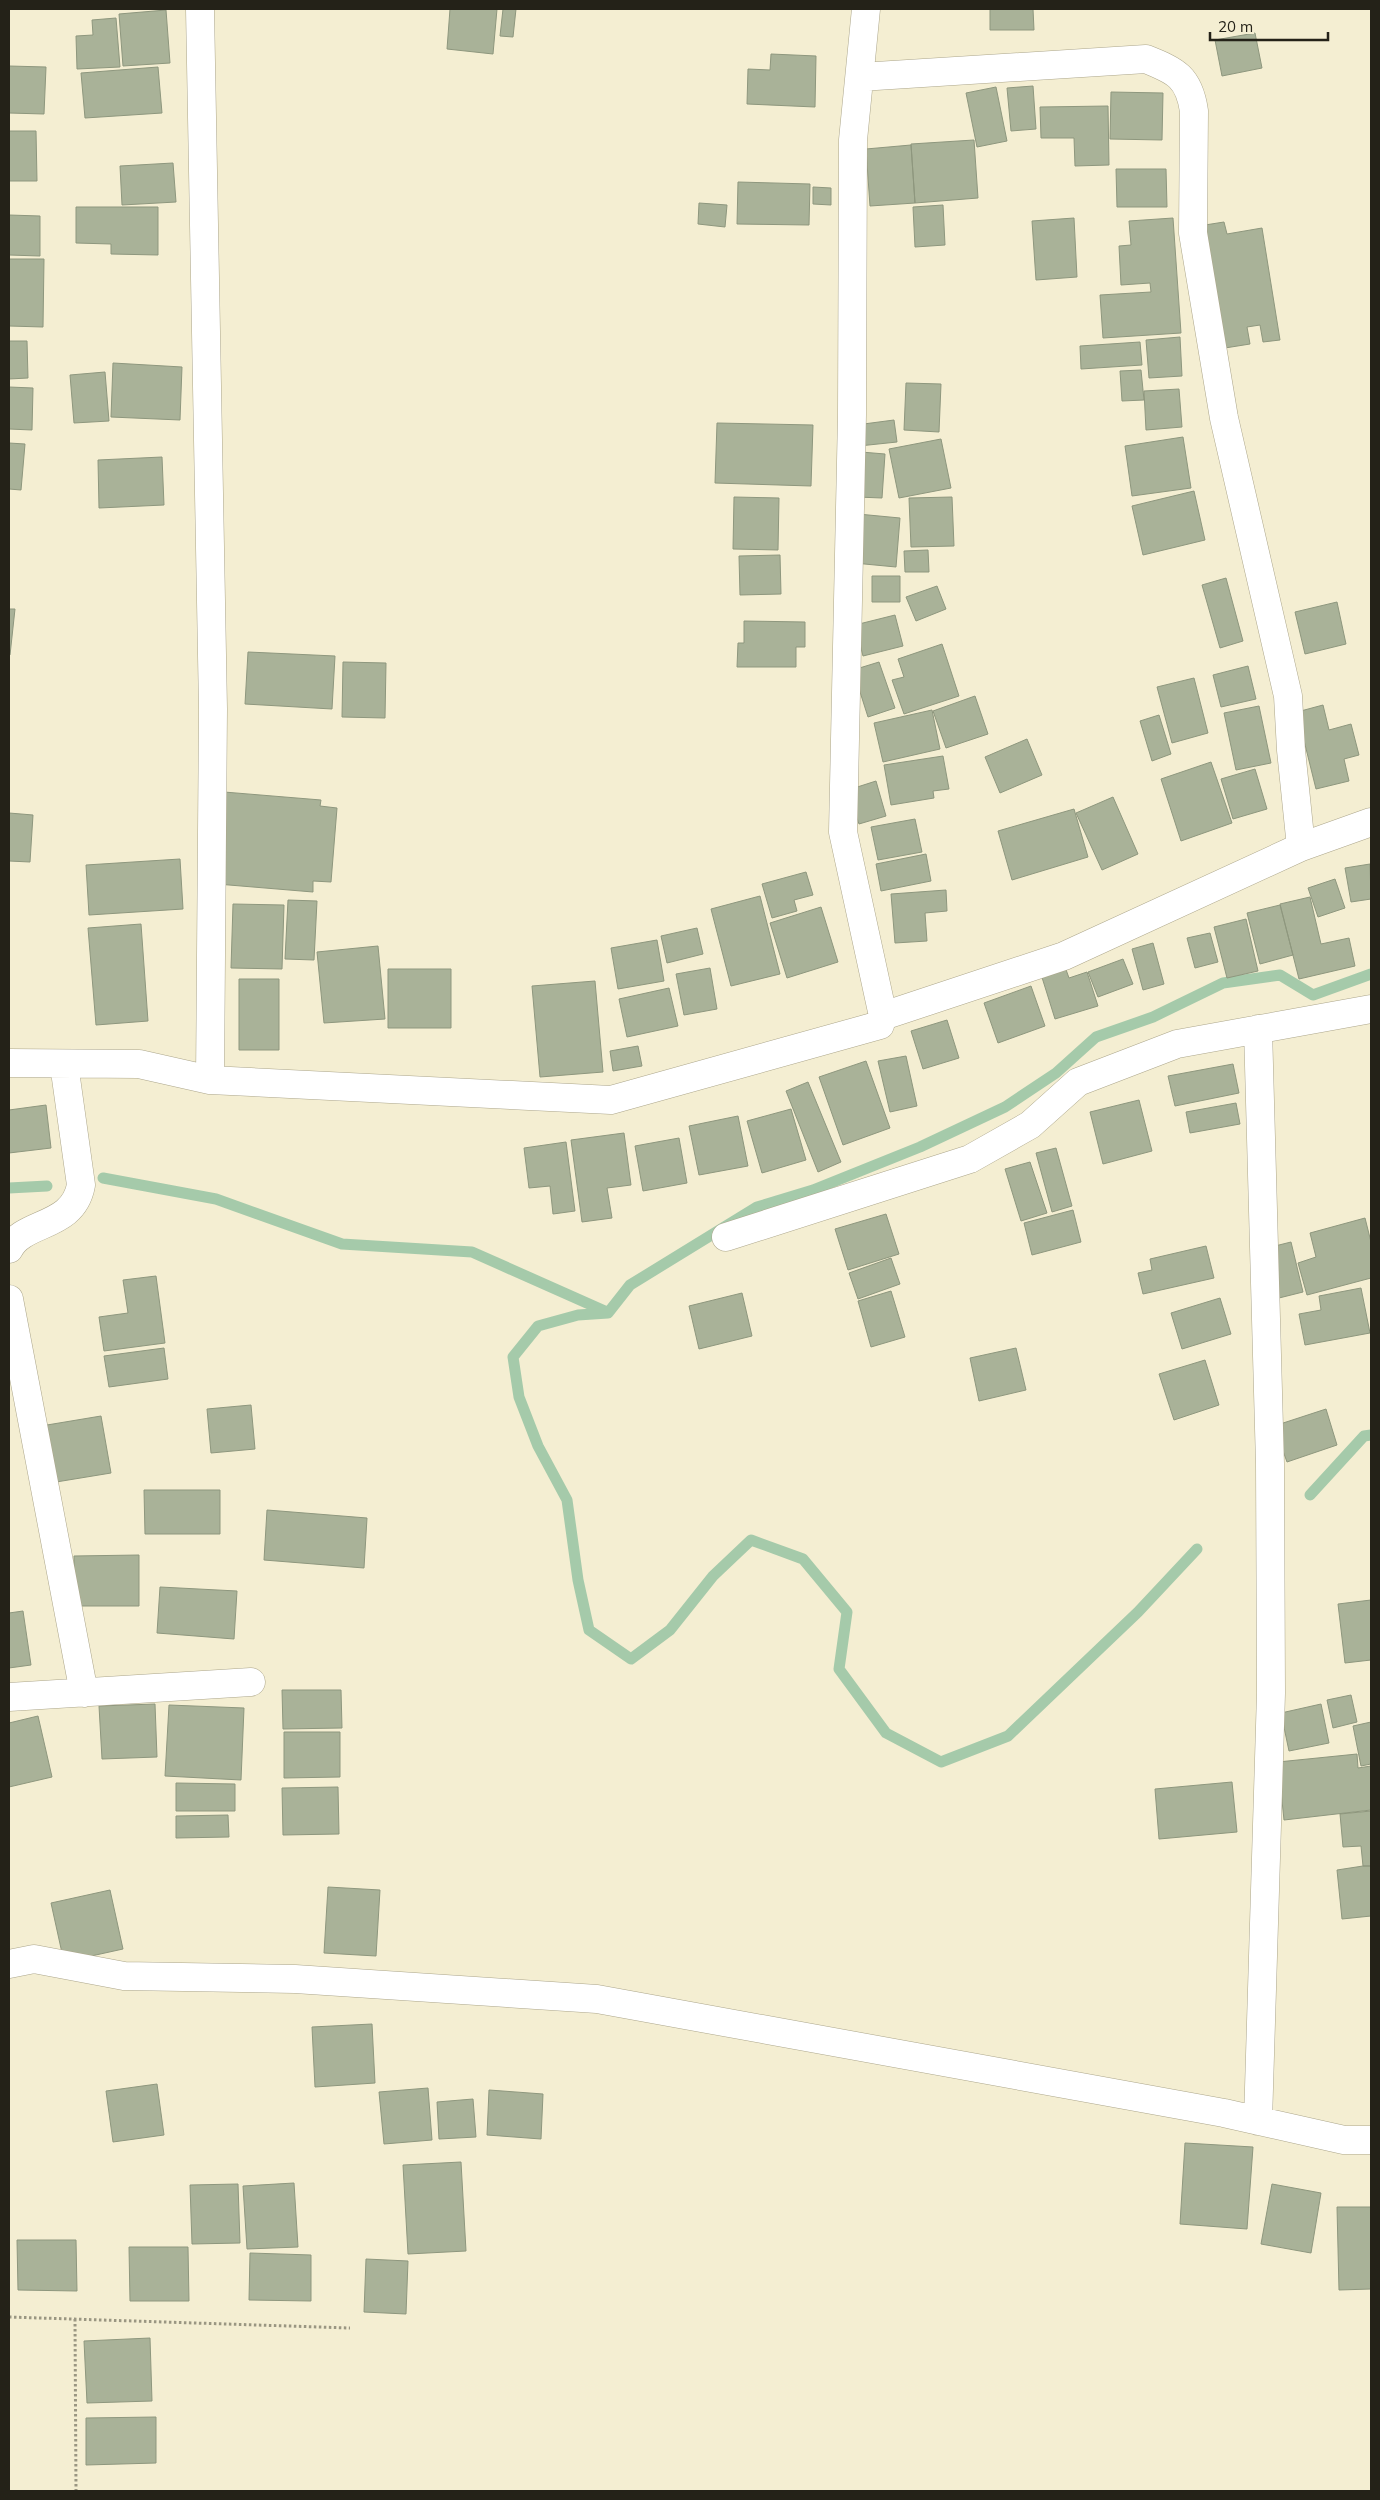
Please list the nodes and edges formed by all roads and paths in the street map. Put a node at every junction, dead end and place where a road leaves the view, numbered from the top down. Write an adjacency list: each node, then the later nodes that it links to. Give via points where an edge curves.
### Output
1 (200, 9): 11 (street, via 213,709)
2 (866, 9): 3 (street)
3 (860, 77): 5 (street, via 1146,59 1172,69 1191,92 1194,111 1193,233 1224,418 1288,696); 7 (street, via 853,140 852,415 844,832)
4 (1371, 822): 5 (street)
5 (1301, 848): 7 (street, via 1064,956)
6 (1371, 1009): 8 (street)
7 (883, 1016): 11 (street, via 880,1025 611,1100)
8 (1258, 1029): 12 (street, via 1178,1044 1078,1082 1030,1125 970,1158); 19 (street, via 1270,1464 1271,1693)
9 (9, 1063): 10 (street)
10 (64, 1064): 11 (street, via 139,1064); 13 (street, via 81,1186 79,1200 72,1209 22,1236)
11 (210, 1080)
12 (726, 1237)
13 (9, 1249)
14 (9, 1299): 16 (street)
15 (251, 1682): 16 (street)
16 (84, 1693): 17 (street)
17 (9, 1697)
18 (9, 1964): 19 (street, via 34,1959 124,1976 295,1978 598,1999)
19 (1258, 2121): 20 (street, via 1344,2140)
20 (1371, 2140)
21 (9, 2317): 22 (path)
22 (75, 2319): 23 (path); 24 (path)
23 (350, 2328)
24 (76, 2491)

